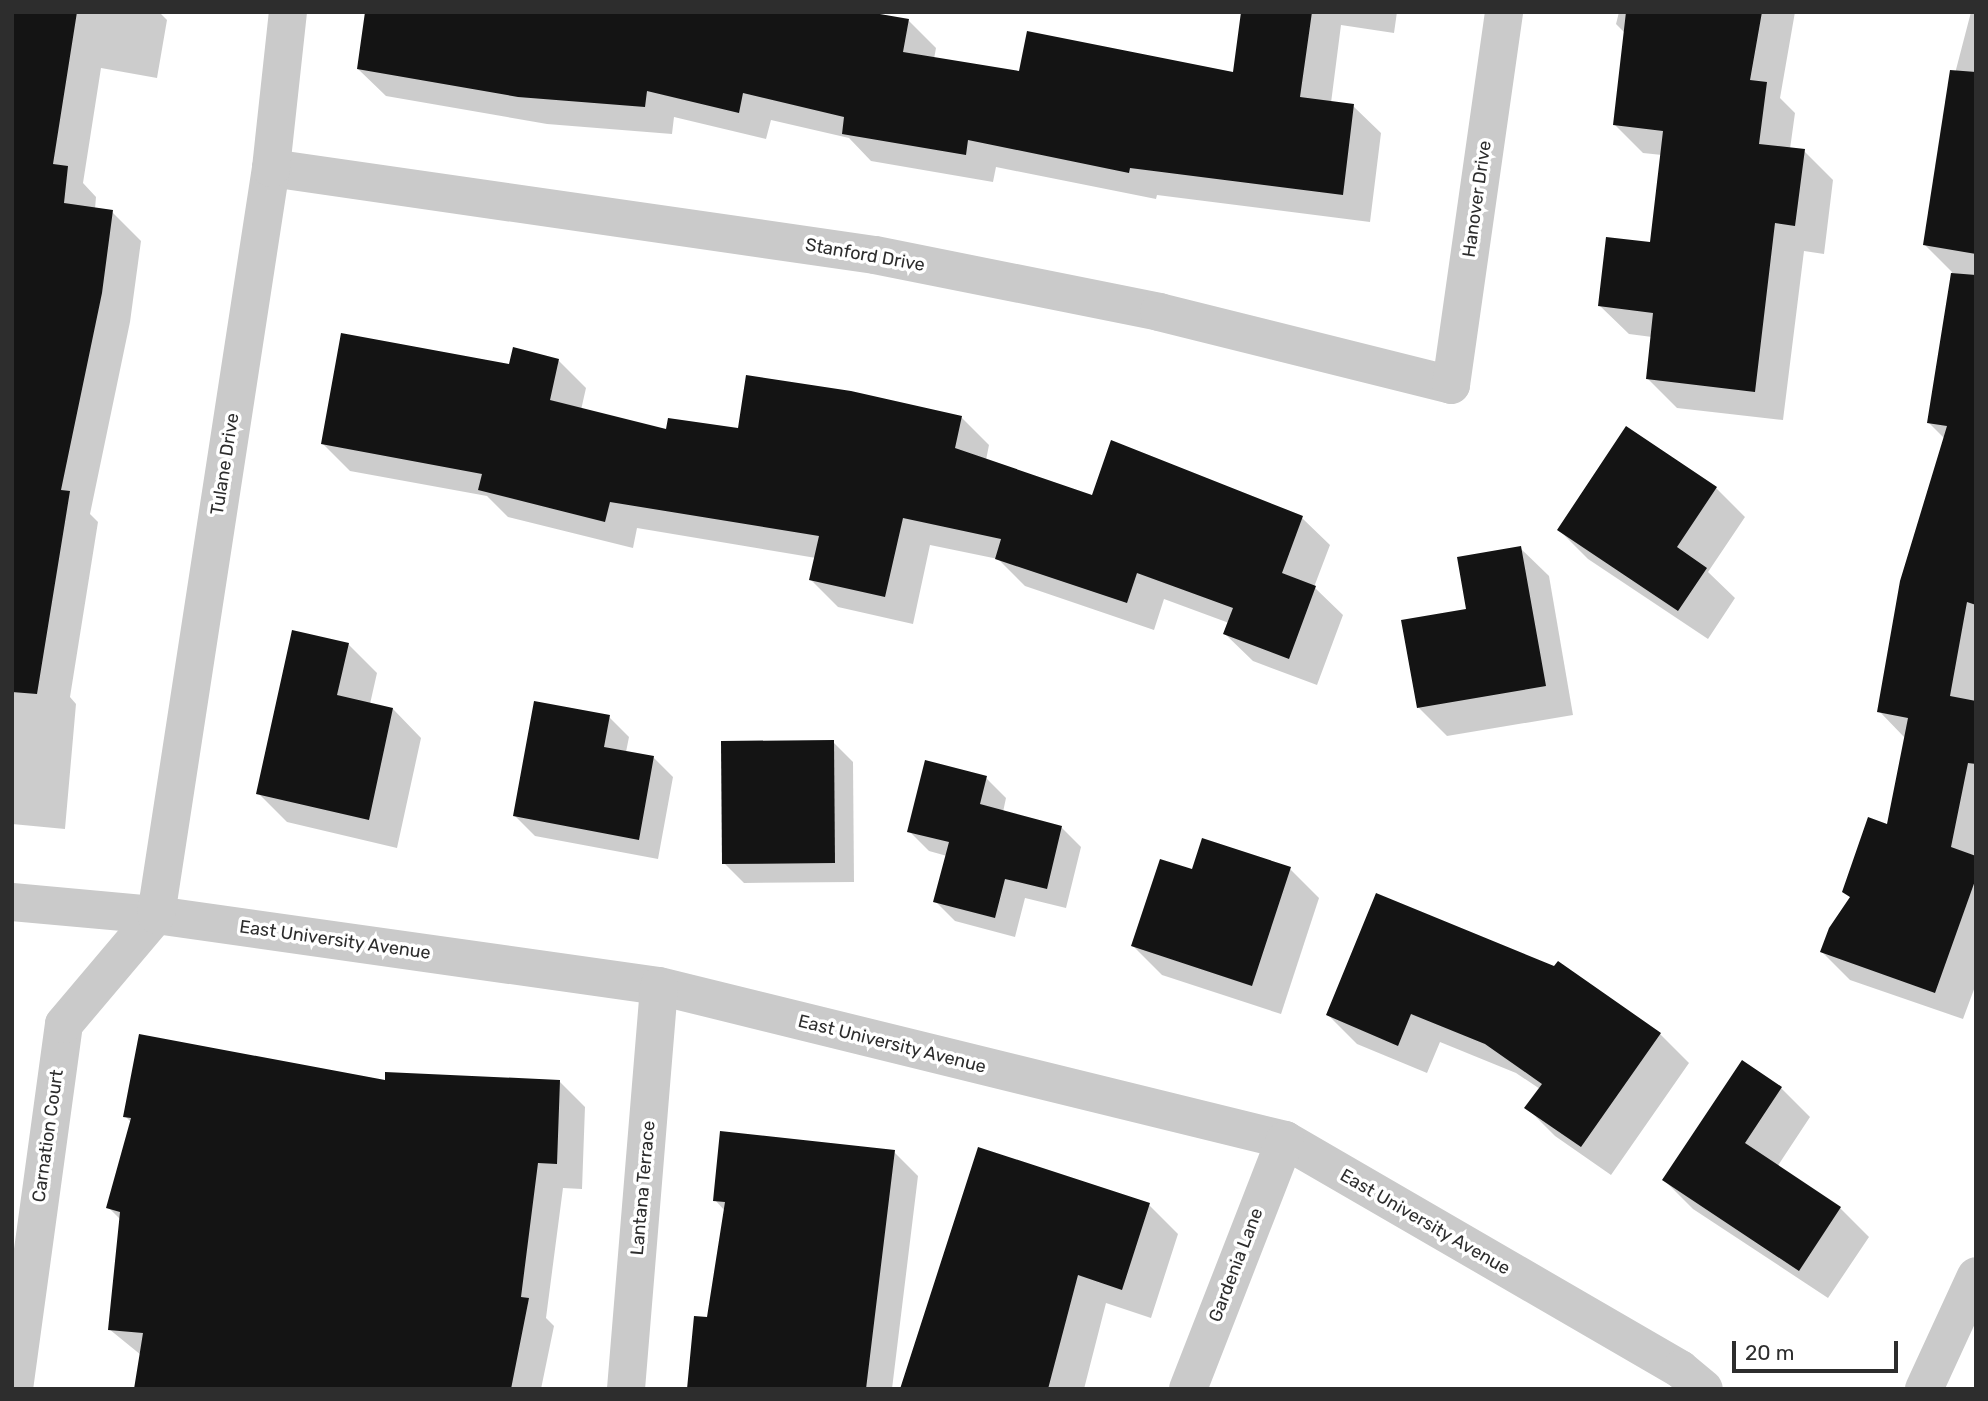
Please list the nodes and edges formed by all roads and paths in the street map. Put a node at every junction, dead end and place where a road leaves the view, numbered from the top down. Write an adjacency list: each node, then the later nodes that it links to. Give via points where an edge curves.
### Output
1 (288, 12): 3 (street, Tulane Drive)
2 (1504, 12): 4 (street, Hanover Drive)
3 (271, 168): 4 (street, Stanford Drive, via 875,255 1159,312); 6 (street, Tulane Drive)
4 (1451, 385)
5 (12, 902): 6 (street, East University Avenue)
6 (156, 915): 7 (street, East University Avenue); 11 (street, Carnation Court, via 64,1024)
7 (659, 986): 8 (street, East University Avenue); 12 (street, Lantana Terrace)
8 (1285, 1140): 10 (street, East University Avenue); 13 (street, Gardenia Lane)
9 (1976, 1276): 14 (street)
10 (1680, 1382)
11 (14, 1389)
12 (626, 1389)
13 (1188, 1389)
14 (1924, 1389)

